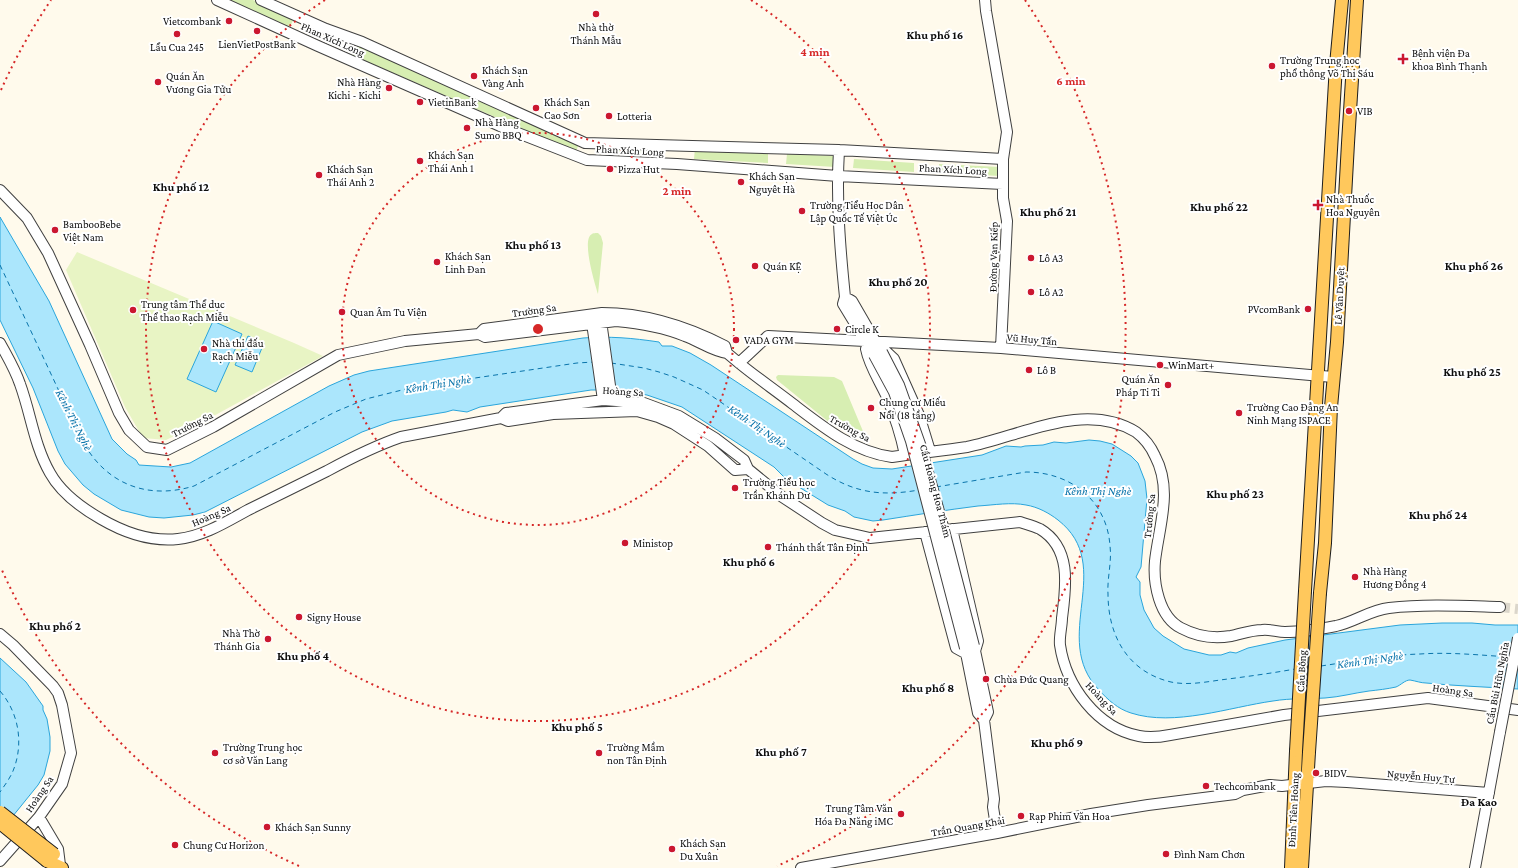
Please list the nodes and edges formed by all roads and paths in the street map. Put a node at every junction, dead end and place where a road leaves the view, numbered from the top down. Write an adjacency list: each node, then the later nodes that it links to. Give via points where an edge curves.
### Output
1 (217, 0): 10 (street, Phan Xích Long, via 500,126 588,160)
2 (261, 0): 8 (street, Phan Xích Long, via 362,42 585,143)
3 (985, 0): 9 (street, Đường Vạn Kiếp, via 1006,132)
4 (1342, 0): 6 (main road, Lê Văn Duyệt)
5 (1358, 0): 7 (main road, Lê Văn Duyệt)
6 (1336, 65): 7 (main road); 13 (main road, Lê Văn Duyệt)
7 (1353, 66): 14 (main road, Lê Văn Duyệt)
8 (839, 150): 9 (street, Phan Xích Long); 10 (street)
9 (1003, 159): 11 (street, Đường Vạn Kiếp)
10 (838, 176): 11 (street, Phan Xích Long); 15 (street, via 839,241)
11 (1002, 184): 21 (street, Đường Vạn Kiếp, via 1007,221)
12 (0, 190): 17 (street, Trường Sa, via 27,218 45,247 119,413 129,430 147,446 167,450 213,427 338,355 405,341)
13 (1326, 247): 14 (main road); 25 (main road, Lê Văn Duyệt)
14 (1342, 248): 26 (main road, Lê Văn Duyệt)
15 (845, 297): 18 (street, via 843,304); 19 (street, via 852,301)
16 (597, 322): 17 (street, Trường Sa, via 485,337); 22 (street, Trường Sa, via 631,322 660,328); 27 (street)
17 (479, 334): 22 (street, Trường Sa, via 484,329 542,320 587,314 621,313 688,328 725,346)
18 (864, 341): 19 (street, Vũ Huy Tấn); 23 (street, Cầu Hoàng Hoa Thám); 24 (street, Vũ Huy Tấn, via 768,336); 30 (street, via 867,356 896,421)
19 (876, 341): 21 (street, Vũ Huy Tấn); 23 (street, Cầu Hoàng Hoa Thám); 29 (street, via 894,359 919,415)
20 (0, 343): 28 (street, Hoàng Sa, via 20,383 40,453 57,484 72,500 94,515 117,528 144,537 169,539 196,536 386,442)
21 (1001, 348): 25 (street, Vũ Huy Tấn)
22 (727, 353): 24 (street, Trường Sa)
23 (878, 354): 39 (street, Cầu Hoàng Hoa Thám, bridge, via 899,385 920,444 940,515)
24 (739, 363): 30 (street, Trường Sa, via 829,432 881,456)
25 (1318, 376): 26 (street, Vũ Huy Tấn); 34 (main road, Lê Văn Duyệt)
26 (1333, 378): 35 (main road, Lê Văn Duyệt, via 1325,544)
27 (608, 400): 28 (street, Hoàng Sa, via 506,413); 31 (street, Hoàng Sa, via 644,403 679,416 744,460)
28 (501, 418): 31 (street, Hoàng Sa, via 508,421 553,414 637,411 674,424 708,446 735,470)
29 (930, 451): 30 (street, Trường Sa); 36 (street, Trường Sa, via 968,446 1056,422 1100,420 1121,425 1137,433 1150,447 1161,466 1164,502 1155,563 1158,593 1164,612 1175,624 1204,636 1232,636 1265,629 1287,632 1312,630 1337,626 1387,608)
30 (905, 455)
31 (748, 469): 33 (street, Hoàng Sa, via 782,496 835,530 870,538)
32 (952, 528): 33 (street, Hoàng Sa); 39 (street, via 978,640); 40 (street, Hoàng Sa, via 1020,522 1040,530 1056,543 1063,557 1066,576 1060,643 1065,668 1078,692 1098,716 1110,725 1139,736 1170,736 1284,715 1428,698)
33 (925, 532): 39 (street, via 956,648)
34 (1306, 591): 41 (main road, Cầu Bông, bridge)
35 (1320, 592): 42 (main road, Cầu Bông, bridge)
36 (1500, 607)
37 (0, 634): 47 (street, Hoàng Sa, via 53,686 58,693 66,719 71,753 62,784)
38 (1518, 638): 45 (street, Cầu Bùi Hữu Nghĩa, bridge)
39 (970, 650): 49 (street, via 988,712 984,720 993,807)
40 (1518, 710)
41 (1296, 751): 44 (main road, Đinh Tiên Hoàng)
42 (1309, 752): 43 (main road, Đinh Tiên Hoàng)
43 (1307, 783): 44 (street, Nguyễn Huy Tự); 45 (street, Nguyễn Huy Tự, via 1350,783); 55 (main road, Đinh Tiên Hoàng)
44 (1294, 784): 49 (street, Trần Quang Khải, via 1244,796 1235,794 1126,808); 54 (main road, Đinh Tiên Hoàng)
45 (1489, 794): 56 (street, Cầu Bùi Hữu Nghĩa)
46 (0, 812): 50 (main road, bridge)
47 (39, 816): 51 (street, Hoàng Sa); 52 (street, via 58,849)
48 (0, 823): 50 (main road, bridge)
49 (1000, 833): 53 (street, Trần Quang Khải)
50 (51, 857): 52 (main road)
51 (0, 861)
52 (61, 866)
53 (801, 868)
54 (1291, 868)
55 (1302, 868)
56 (1475, 868)

